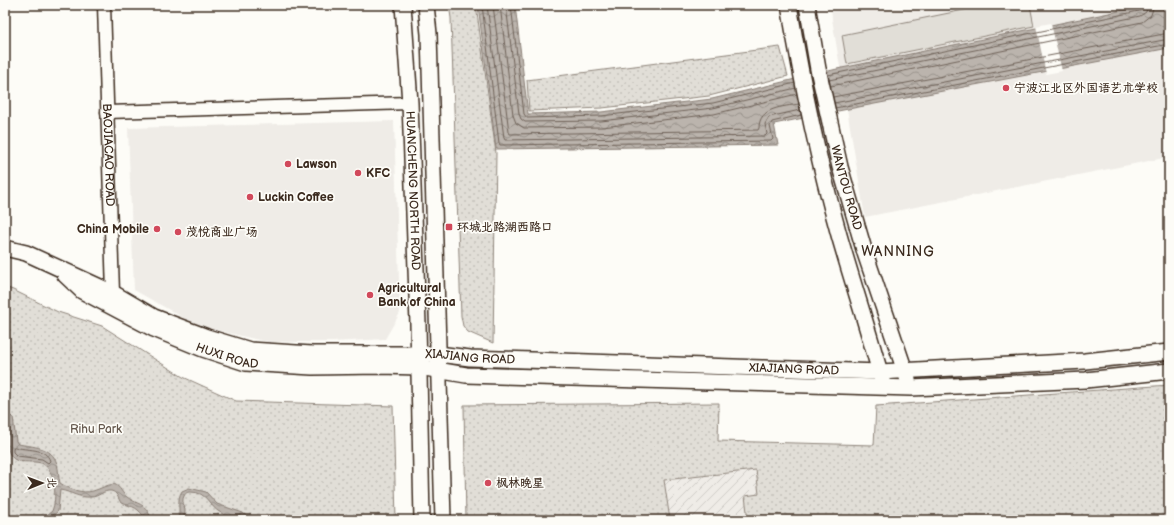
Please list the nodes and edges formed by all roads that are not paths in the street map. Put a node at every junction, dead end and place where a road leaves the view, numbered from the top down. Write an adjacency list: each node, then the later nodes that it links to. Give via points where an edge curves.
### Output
1 (104, 5): 7 (street, BAOJIACAO ROAD)
2 (403, 5): 6 (main road, HUANCHENG NORTH ROAD)
3 (426, 5): 11 (main road, HUANCHENG NORTH ROAD)
4 (789, 5): 17 (main road, WANTOU ROAD, via 811,122 839,234)
5 (808, 5): 15 (main road, WANTOU ROAD, via 818,69 840,167 865,253)
6 (410, 103): 7 (street); 12 (main road, HUANCHENG NORTH ROAD)
7 (107, 112): 9 (street, BAOJIACAO ROAD)
8 (5, 248): 9 (main road, HUXI ROAD, via 26,253 58,268)
9 (110, 299): 12 (main road, HUXI ROAD, via 207,337 250,350)
10 (1169, 352): 15 (main road, XIAJIANG ROAD, via 1085,361)
11 (438, 354): 12 (main road, XIAJIANG ROAD); 13 (main road, HUANCHENG NORTH ROAD); 14 (main road, XIAJIANG ROAD, via 470,358)
12 (419, 360): 13 (main road, XIAJIANG ROAD); 21 (main road, HUANCHENG NORTH ROAD)
13 (438, 370): 18 (main road, XIAJIANG ROAD, via 466,375); 22 (main road, HUANCHENG NORTH ROAD)
14 (816, 370): 17 (main road, XIAJIANG ROAD); 18 (street)
15 (905, 371): 17 (main road, XIAJIANG ROAD); 20 (main road, WANTOU ROAD)
16 (1169, 371): 20 (main road, XIAJIANG ROAD, via 1086,380)
17 (880, 372): 19 (main road, WANTOU ROAD)
18 (807, 385): 19 (main road, XIAJIANG ROAD)
19 (884, 388): 20 (main road, XIAJIANG ROAD)
20 (911, 388)
21 (422, 520)
22 (443, 520)

